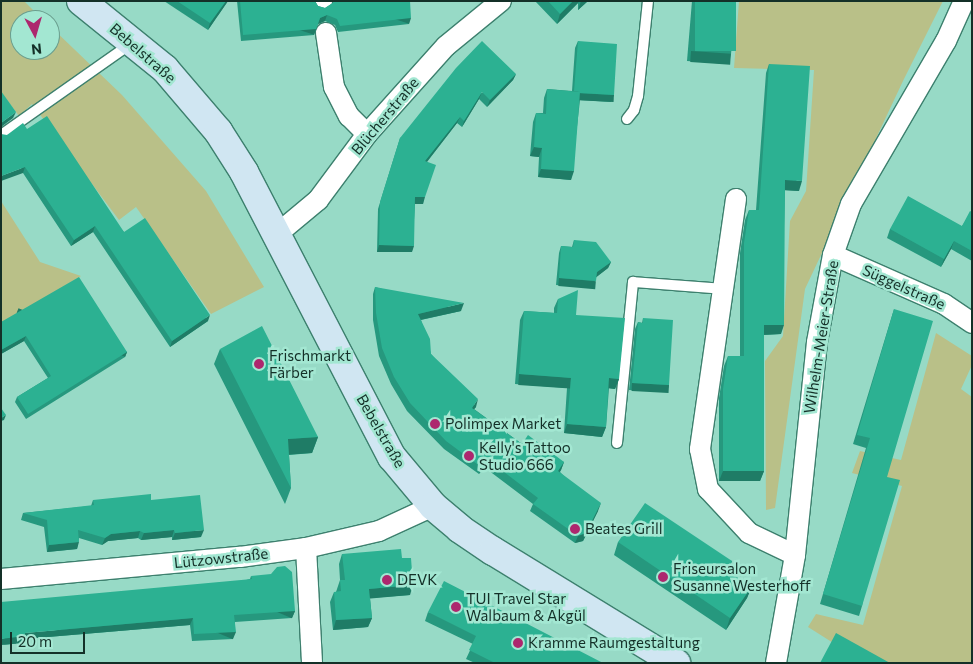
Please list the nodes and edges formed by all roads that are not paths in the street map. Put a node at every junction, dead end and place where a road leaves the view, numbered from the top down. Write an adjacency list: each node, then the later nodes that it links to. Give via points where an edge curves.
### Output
1 (80, 1): 6 (main road, Bebelstraße)
2 (501, 1): 8 (street, Blücherstraße, via 446,46)
3 (648, 1): 7 (lane, via 638,96)
4 (964, 1): 12 (street, Wilhelm-Meier-Straße, via 946,41 851,204)
5 (326, 33): 8 (street, via 334,87 350,116)
6 (133, 43): 9 (lane); 11 (main road, Bebelstraße, via 174,79 218,131 244,172)
7 (627, 119)
8 (367, 134): 11 (street, Blücherstraße, via 318,200)
9 (1, 135)
10 (736, 199): 13 (street)
11 (276, 235): 16 (main road, Bebelstraße, via 392,457)
12 (833, 256): 14 (street, Süggelstraße, via 944,304); 18 (street, Wilhelm-Meier-Straße, via 817,342)
13 (724, 289): 15 (lane, via 633,282); 18 (street, via 700,449 708,489 749,533)
14 (972, 323)
15 (617, 443)
16 (433, 506): 17 (street, Lützowstraße, via 379,531); 21 (main road, Bebelstraße, via 493,551)
17 (306, 548): 19 (street, Lützowstraße); 20 (street)
18 (795, 555): 22 (street, Wilhelm-Meier-Straße)
19 (1, 579)
20 (312, 663)
21 (676, 663)
22 (776, 663)

